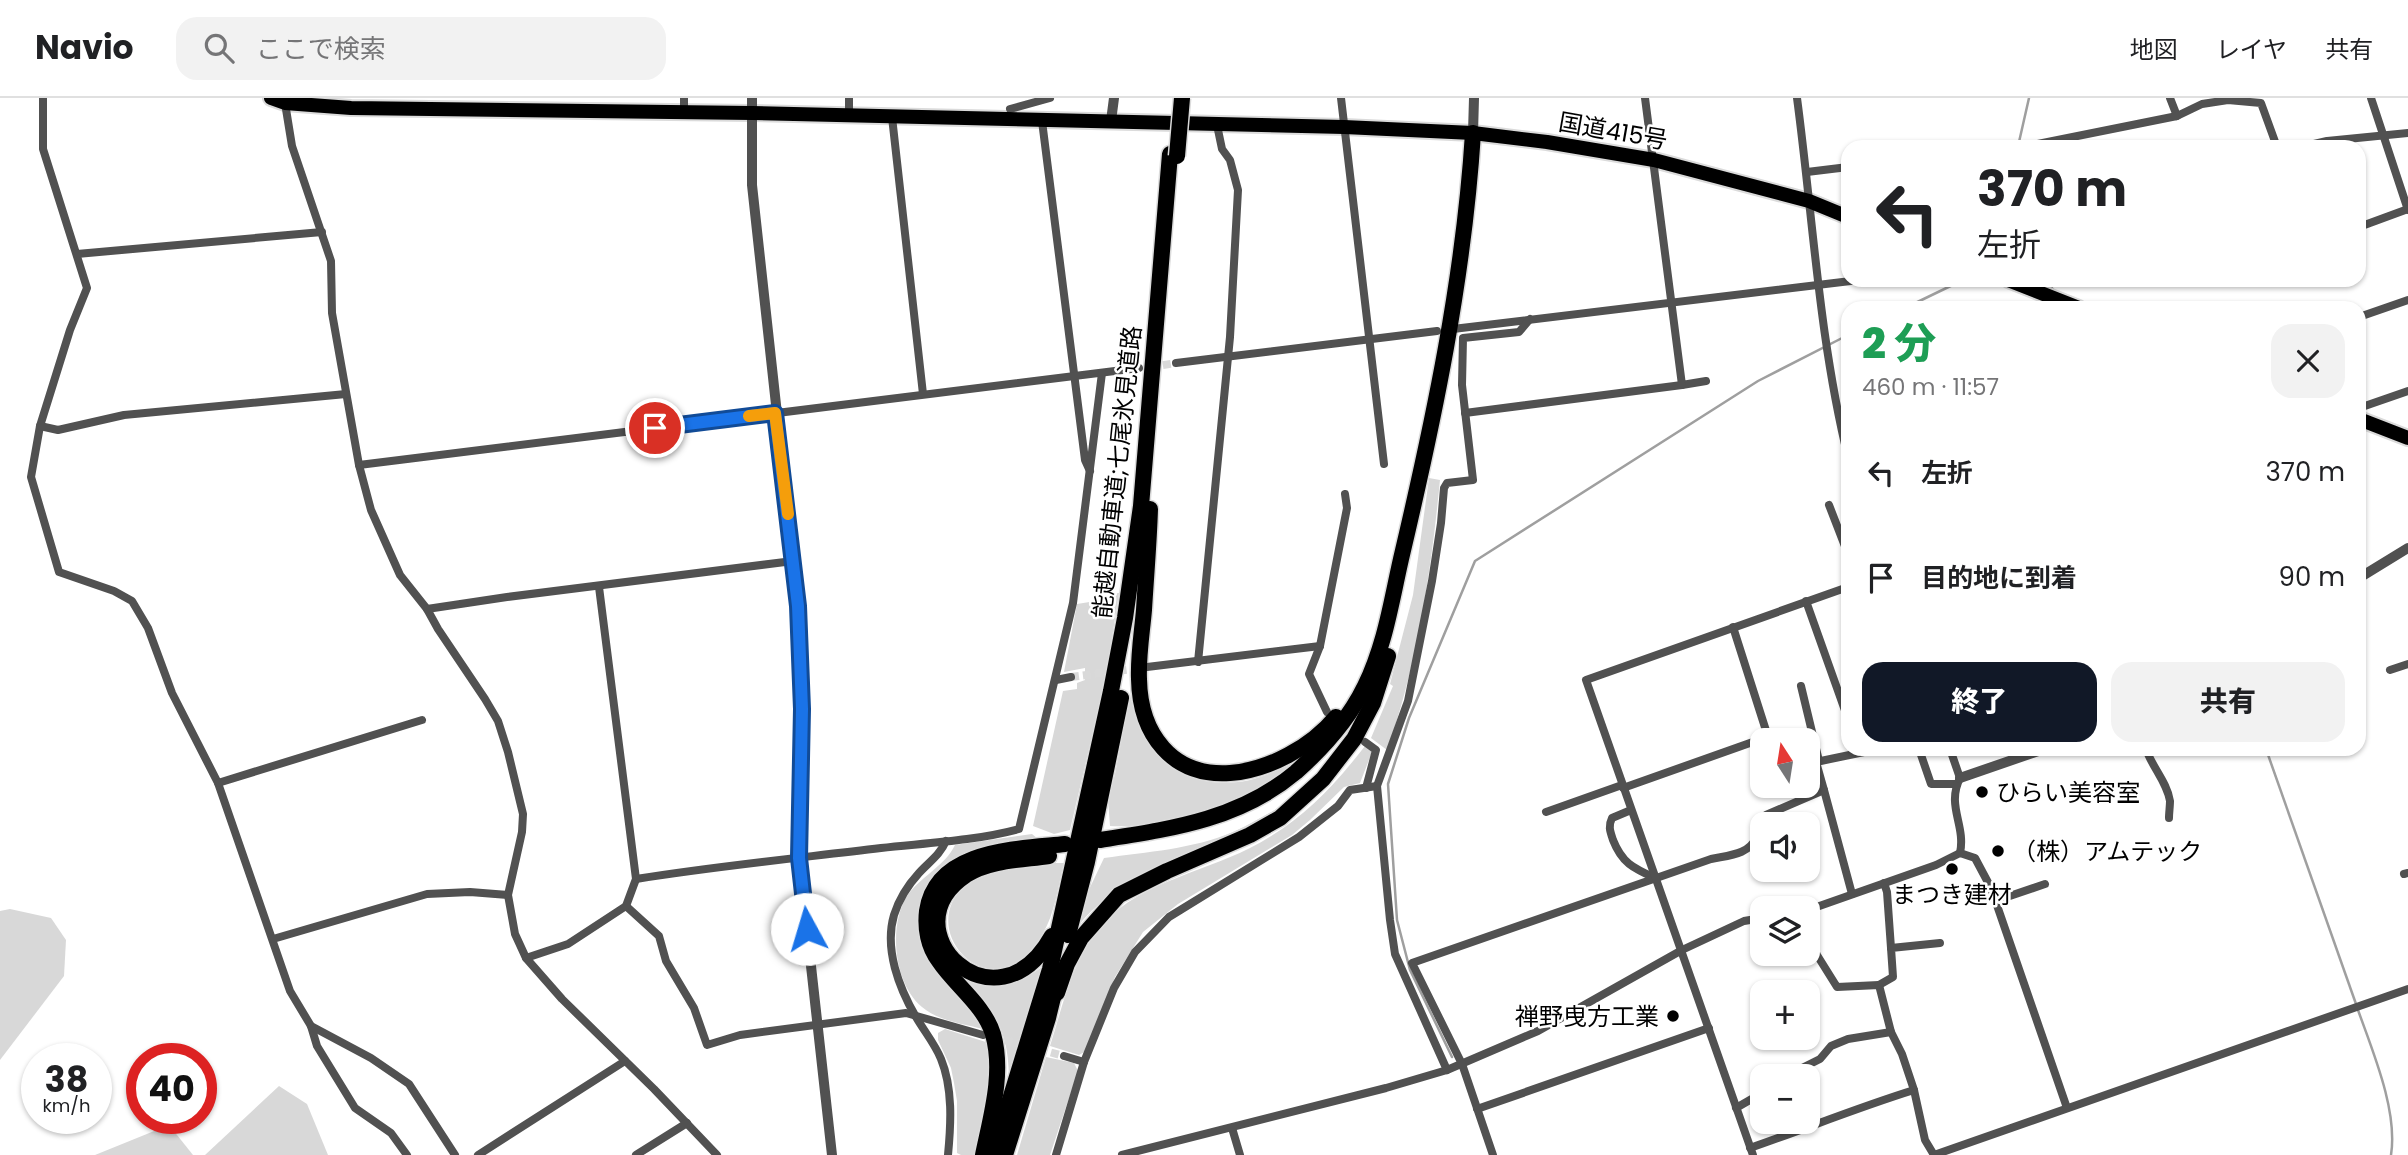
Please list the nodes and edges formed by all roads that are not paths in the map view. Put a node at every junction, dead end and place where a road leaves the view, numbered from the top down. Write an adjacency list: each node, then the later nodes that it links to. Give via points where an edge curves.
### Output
1 (43, 98): 42 (street, via 43,149)
2 (849, 98): 20 (street)
3 (1009, 98): 19 (street)
4 (1050, 98): 19 (street)
5 (1114, 98): 24 (street)
6 (1174, 98): 33 (highway, 能越自動車道;七尾氷見道路)
7 (1182, 98): 33 (highway, 能越自動車道;七尾氷見道路, bridge)
8 (1341, 98): 26 (street)
9 (1474, 98): 27 (street)
10 (1645, 98): 34 (street)
11 (1797, 98): 36 (street)
12 (2170, 98): 21 (street)
13 (2371, 98): 29 (street)
14 (278, 100): 15 (highway, 国道415号); 41 (street)
15 (350, 103): 16 (highway, 国道415号)
16 (521, 104): 17 (highway, 国道415号)
17 (684, 105): 18 (highway, 国道415号)
18 (752, 106): 20 (highway, 国道415号); 65 (street, via 752,185)
19 (1011, 115): 22 (highway, 国道415号); 23 (highway, 国道415号)
20 (849, 116): 22 (highway, 国道415号)
21 (2177, 116): 30 (street); 31 (street, via 2202,104 2228,100 2261,103)
22 (892, 117): 63 (street)
23 (1042, 121): 24 (highway, 国道415号); 58 (street)
24 (1111, 121): 25 (highway, 国道415号)
25 (1217, 125): 26 (highway, 国道415号); 54 (street, via 1238,190)
26 (1345, 127): 27 (highway, 国道415号); 53 (street)
27 (1473, 133): 34 (highway, 国道415号); 87 (highway, via 1456,287)
28 (2408, 133): 29 (street)
29 (2383, 137): 32 (street); 38 (street)
30 (2058, 140)
31 (2274, 140)
32 (2341, 140)
33 (1173, 155): 76 (highway, 能越自動車道;七尾氷見道路); 119 (highway, 能越自動車道;七尾氷見道路, via 1136,549)
34 (1654, 160): 37 (highway, 国道415号); 48 (street)
35 (1841, 168): 36 (street)
36 (1807, 172): 37 (street)
37 (1809, 201): 39 (highway, 国道415号); 44 (street)
38 (2408, 210): 40 (street)
39 (1841, 214)
40 (2366, 225)
41 (322, 232): 42 (street); 62 (street, via 331,261 332,313)
42 (77, 254): 68 (street, via 87,288)
43 (1841, 283): 44 (street)
44 (1818, 286): 48 (street); 69 (street)
45 (2026, 287): 47 (highway)
46 (2408, 300): 49 (street)
47 (2061, 301)
48 (1672, 302): 50 (street); 60 (street)
49 (2366, 315)
50 (1530, 319): 51 (street); 66 (street, via 1519,332 1463,338)
51 (1453, 329)
52 (1437, 331): 53 (street)
53 (1371, 340): 54 (street); 71 (street)
54 (1227, 357): 55 (street); 88 (street)
55 (1176, 363)
56 (1139, 368): 57 (street)
57 (1102, 373): 58 (street); 73 (street)
58 (1073, 377): 63 (street); 73 (street)
59 (1706, 382): 60 (street)
60 (1682, 385): 66 (street)
61 (2408, 391): 64 (street)
62 (346, 394): 68 (street, via 124,415 58,430); 72 (street)
63 (923, 394): 65 (street)
64 (2366, 406)
65 (775, 413): 72 (street); 79 (street)
66 (1465, 413): 111 (street, via 1473,480 1447,483 1444,488 1432,581 1408,701)
67 (2366, 422): 70 (highway)
68 (40, 426): 110 (street, via 31,477 59,572 132,601)
69 (1841, 428)
70 (2408, 438)
71 (1384, 464)
72 (359, 465): 84 (street, via 381,535 400,575)
73 (1090, 471): 93 (street, via 1073,603)
74 (1345, 494): 86 (street, via 1347,508)
75 (1829, 505): 77 (street)
76 (1150, 506): 87 (highway, via 1139,692 1157,741 1183,766 1217,774 1240,772 1269,764 1307,744 1332,721); 119 (highway, 能越自動車道;七尾氷見道路, via 1125,675)
77 (1841, 536)
78 (2408, 548): 80 (street)
79 (793, 561): 81 (street); 121 (street, via 802,709)
80 (2366, 574)
81 (599, 587): 84 (street); 123 (street)
82 (1841, 589): 83 (street)
83 (1806, 601): 85 (street); 95 (street)
84 (427, 609): 127 (street, via 498,721 508,751 523,814)
85 (1733, 627): 98 (street); 112 (street, via 1586,680)
86 (1320, 646): 88 (street); 96 (street, via 1309,674)
87 (1383, 657): 119 (highway, via 1324,745 1274,789 1219,817); 142 (highway, via 1373,703 1354,739 1323,779 1280,818 1251,835 1119,895 1081,937)
88 (1198, 662): 90 (street)
89 (2408, 664): 91 (street)
90 (1147, 667)
91 (2390, 670)
92 (1071, 677): 93 (street)
93 (1056, 680): 118 (street, via 1018,829)
94 (1801, 687): 99 (street)
95 (1841, 699)
96 (1327, 712)
97 (422, 720): 110 (street)
98 (1764, 728)
99 (1808, 728)
100 (1365, 742): 113 (street, via 1376,750)
101 (1750, 743): 112 (street)
102 (1842, 756): 107 (street)
103 (1921, 756): 109 (street, via 1931,784)
104 (1952, 756): 109 (street)
105 (2025, 756): 109 (street)
106 (2150, 756): 117 (street, via 2170,801)
107 (1820, 760)
108 (1820, 778): 114 (street)
109 (1959, 780): 120 (street, via 1953,791)
110 (218, 783): 133 (street)
111 (1377, 786): 113 (street); 153 (street, via 1395,954)
112 (1623, 786): 115 (street); 116 (street)
113 (1366, 788): 150 (street, via 1350,790 1338,806 1299,837 1169,917 1135,952 1114,988)
114 (1824, 790): 122 (street, via 1766,815 1759,835 1746,851); 126 (street)
115 (1631, 810): 122 (street); 122 (street, via 1612,818 1610,831 1626,862)
116 (1546, 812)
117 (2169, 818)
118 (946, 841): 121 (street); 141 (street, via 908,886 894,915 891,949)
119 (1082, 847): 131 (highway); 131 (highway, via 995,864 966,876 943,901 939,936 948,956 961,969 985,978 1012,974 1045,949); 142 (highway); 169 (highway, via 985,854 950,872 929,901 930,946 992,1031 996,1083)
120 (1960, 853): 124 (street); 128 (street, via 1975,858)
121 (799, 858): 123 (street); 143 (street)
122 (1655, 878): 136 (street); 151 (street, via 1412,963)
123 (636, 879): 129 (street)
124 (1884, 883): 126 (street); 135 (street)
125 (2045, 884): 128 (street)
126 (1852, 894): 130 (street)
127 (508, 895): 133 (street, via 427,894); 137 (street, via 511,919)
128 (1995, 901): 157 (street)
129 (626, 906): 137 (street, via 568,944); 143 (street, via 659,936 666,961 694,1008 707,1045 740,1035)
130 (1820, 906)
131 (1062, 913): 170 (highway, via 1050,969)
132 (1750, 920): 136 (street)
133 (273, 939): 144 (street, via 290,991)
134 (1940, 943): 135 (street)
135 (1891, 948): 139 (street, via 1892,977)
136 (1682, 950): 145 (street); 151 (street, via 1548,1025)
137 (526, 958): 149 (street)
138 (1820, 961): 139 (street, via 1837,987)
139 (1879, 985): 146 (street)
140 (2408, 989): 157 (street)
141 (916, 1017): 143 (street, via 906,1013); 147 (street); 168 (street, via 942,1060 949,1098)
142 (1048, 1018): 171 (highway)
143 (818, 1025): 167 (street)
144 (311, 1026): 162 (street, via 324,1060 355,1108 391,1133); 163 (street, via 410,1084)
145 (1709, 1028): 156 (street); 158 (street)
146 (1891, 1032): 152 (street, via 1831,1045); 154 (street)
147 (984, 1035)
148 (1064, 1056): 150 (street)
149 (625, 1061): 159 (street); 164 (street)
150 (1084, 1062): 172 (street)
151 (1462, 1064): 153 (street); 158 (street)
152 (1810, 1064)
153 (1447, 1070): 160 (street)
154 (1914, 1090): 161 (street); 176 (street, via 1925,1140)
155 (1750, 1100): 156 (street)
156 (1736, 1108): 161 (street)
157 (2067, 1108): 176 (street)
158 (1477, 1109): 175 (street)
159 (687, 1124): 165 (street); 166 (street)
160 (1232, 1128): 173 (street); 174 (street)
161 (1751, 1152)
162 (407, 1155)
163 (454, 1155)
164 (478, 1155)
165 (636, 1155)
166 (717, 1155)
167 (832, 1155)
168 (948, 1155)
169 (983, 1155)
170 (993, 1155)
171 (1005, 1155)
172 (1056, 1155)
173 (1122, 1155)
174 (1240, 1155)
175 (1493, 1155)
176 (1934, 1155)

